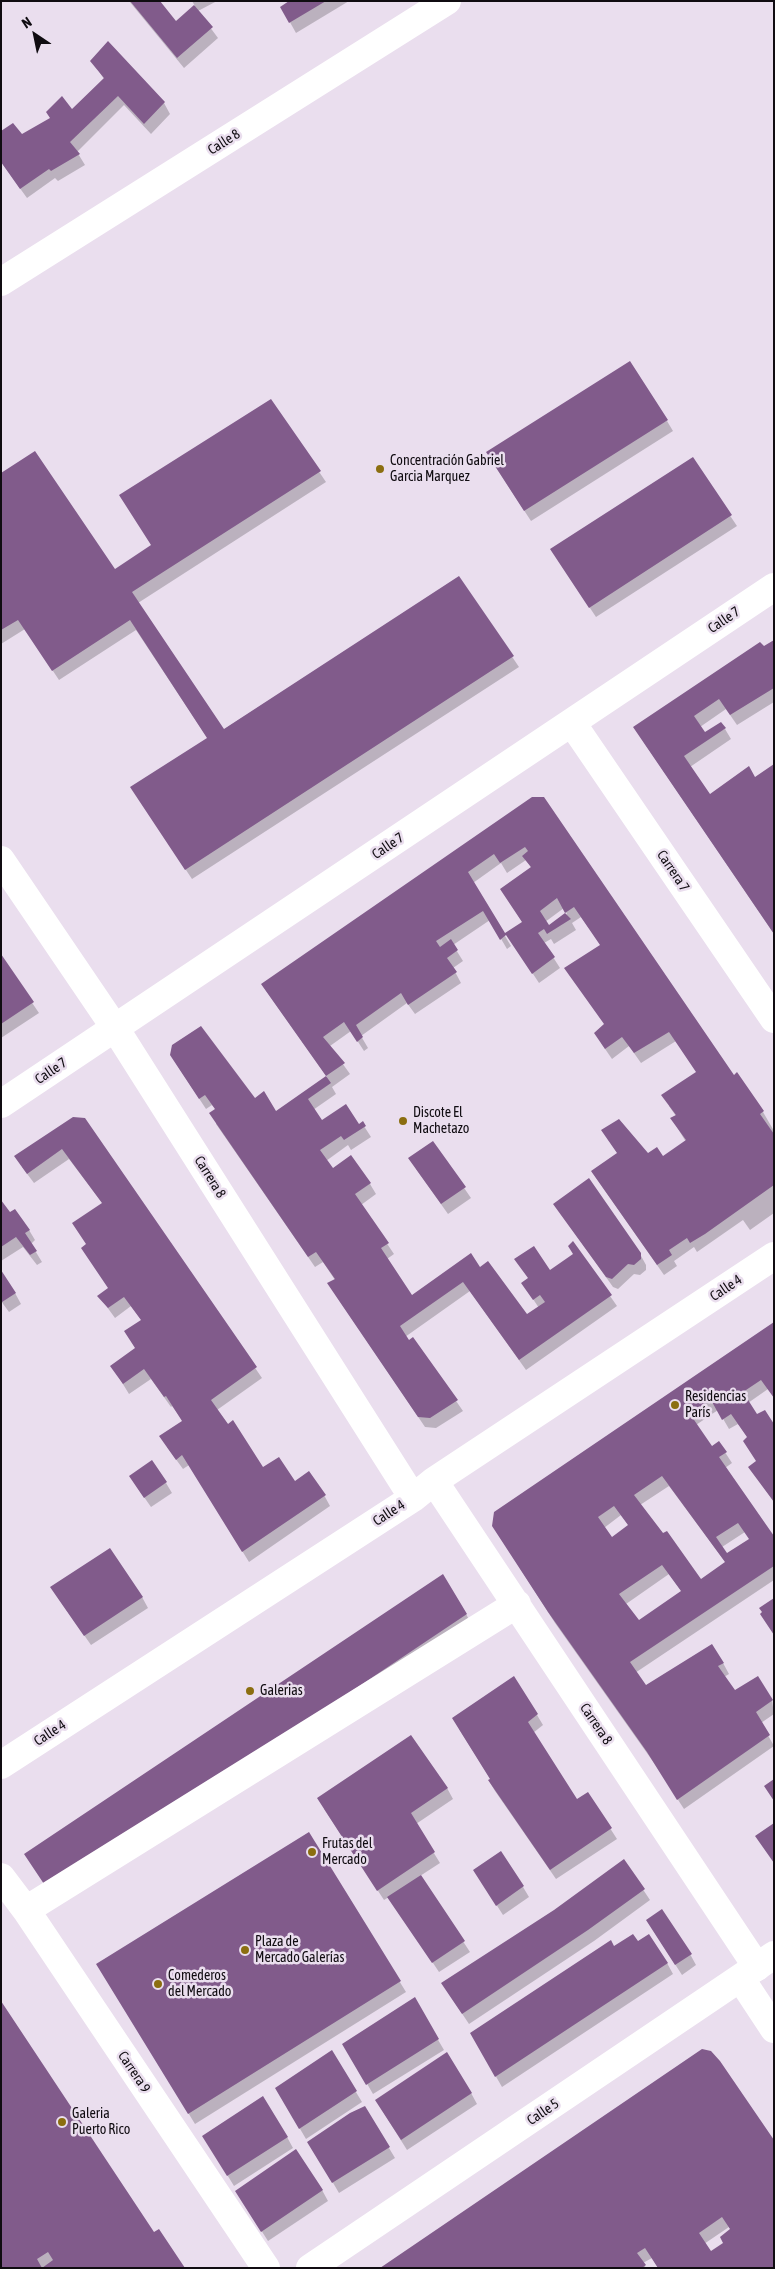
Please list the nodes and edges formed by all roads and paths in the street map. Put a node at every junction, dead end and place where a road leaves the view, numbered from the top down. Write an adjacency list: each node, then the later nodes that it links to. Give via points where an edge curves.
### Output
1 (447, 1): 2 (street, Calle 8)
2 (1, 282)
3 (774, 587): 4 (street, Calle 7)
4 (572, 723): 6 (street, Carrera 7); 7 (street, Calle 7)
5 (1, 860): 7 (street, Carrera 8)
6 (774, 1019)
7 (115, 1028): 8 (street, Calle 7); 10 (street, Carrera 8)
8 (1, 1104)
9 (774, 1256): 10 (street, Calle 4)
10 (423, 1490): 11 (street, Carrera 8); 12 (street, Calle 4)
11 (517, 1604): 14 (street); 15 (street, Carrera 8)
12 (1, 1765)
13 (1, 1877): 14 (street, Carrera 9)
14 (26, 1910): 17 (street, Carrera 9)
15 (758, 1967): 16 (street, Carrera 8); 18 (street, Calle 5)
16 (774, 2029)
17 (266, 2268)
18 (310, 2268)

